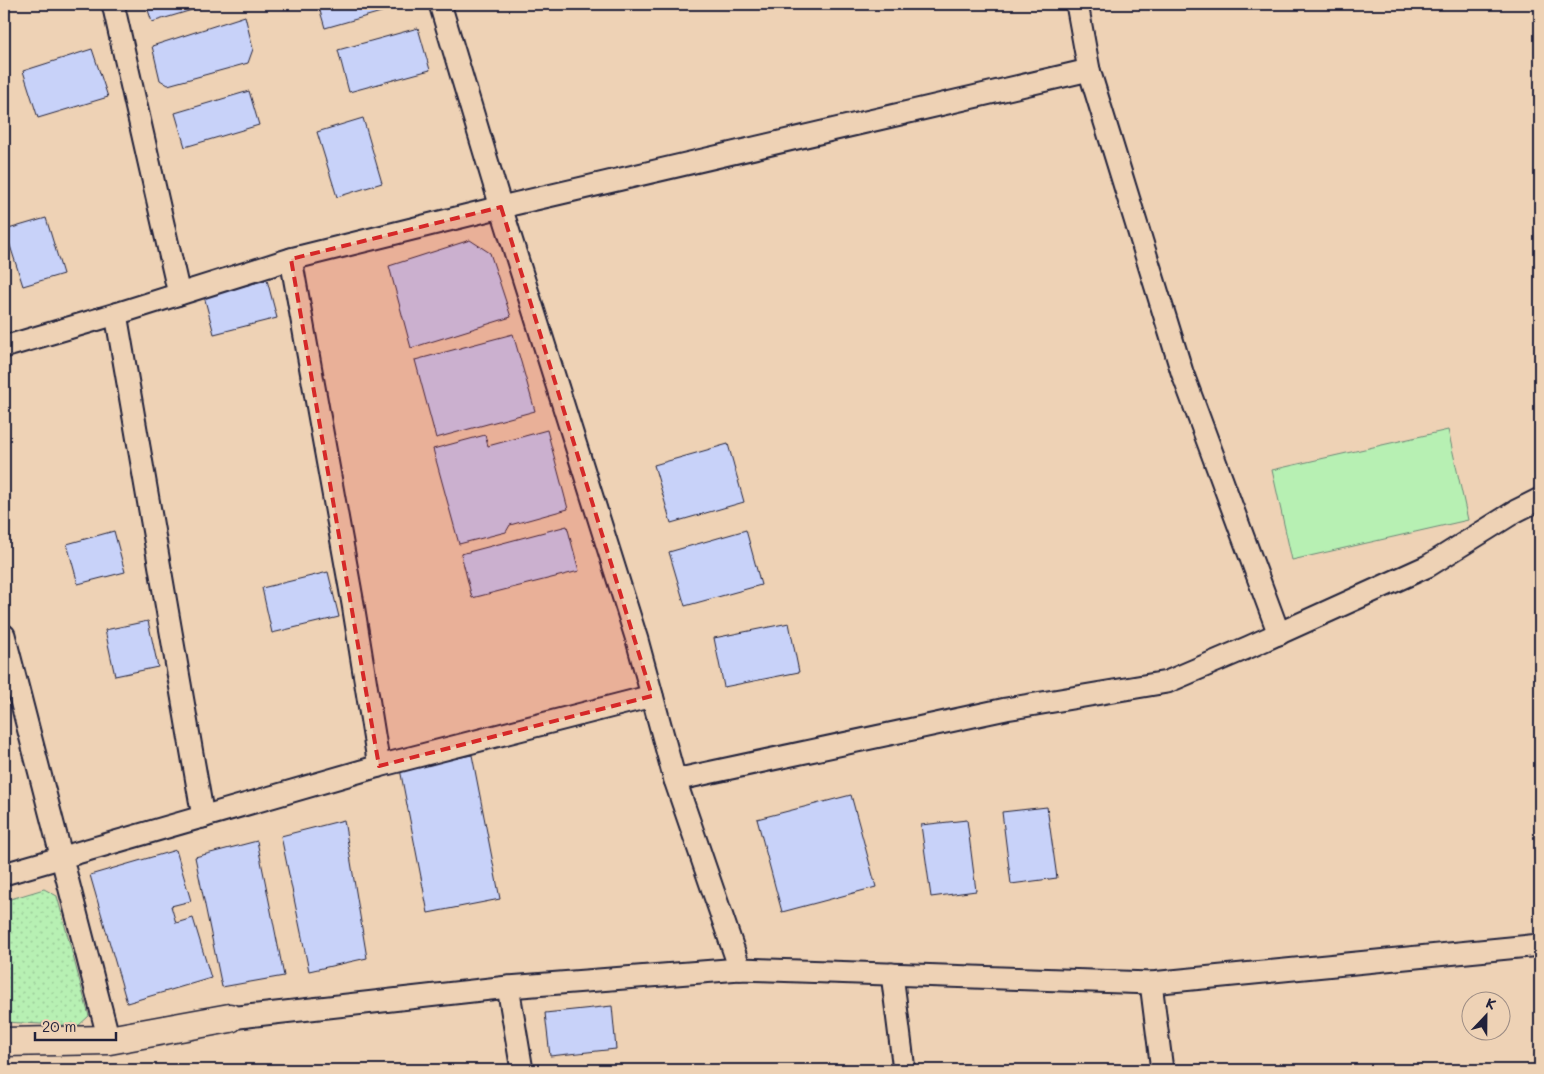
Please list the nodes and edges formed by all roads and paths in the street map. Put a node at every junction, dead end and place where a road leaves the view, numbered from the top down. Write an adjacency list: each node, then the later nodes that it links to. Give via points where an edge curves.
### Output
1 (113, 4): 7 (street)
2 (440, 4): 5 (street)
3 (1077, 4): 4 (street)
4 (1089, 70): 5 (street); 11 (street, via 1182,372)
5 (501, 207): 6 (street); 13 (street, via 638,640)
6 (291, 258): 7 (street); 14 (street, via 353,604)
7 (179, 294): 8 (street)
8 (116, 314): 9 (street); 16 (street)
9 (4, 347)
10 (1540, 499): 11 (street, via 1428,566)
11 (1279, 634): 15 (street, via 1166,682 1006,709)
12 (4, 635): 17 (street)
13 (652, 696): 14 (street); 15 (street)
14 (378, 766): 16 (street)
15 (675, 780): 20 (street)
16 (203, 817): 17 (street)
17 (62, 856): 18 (street); 25 (street)
18 (4, 874)
19 (1540, 945): 22 (street)
20 (740, 969): 21 (street); 23 (street)
21 (892, 974): 22 (street); 28 (street)
22 (1151, 983): 29 (street)
23 (508, 987): 24 (street); 27 (street)
24 (230, 1018): 25 (street)
25 (109, 1040): 26 (street)
26 (4, 1042)
27 (522, 1070)
28 (904, 1070)
29 (1162, 1070)

